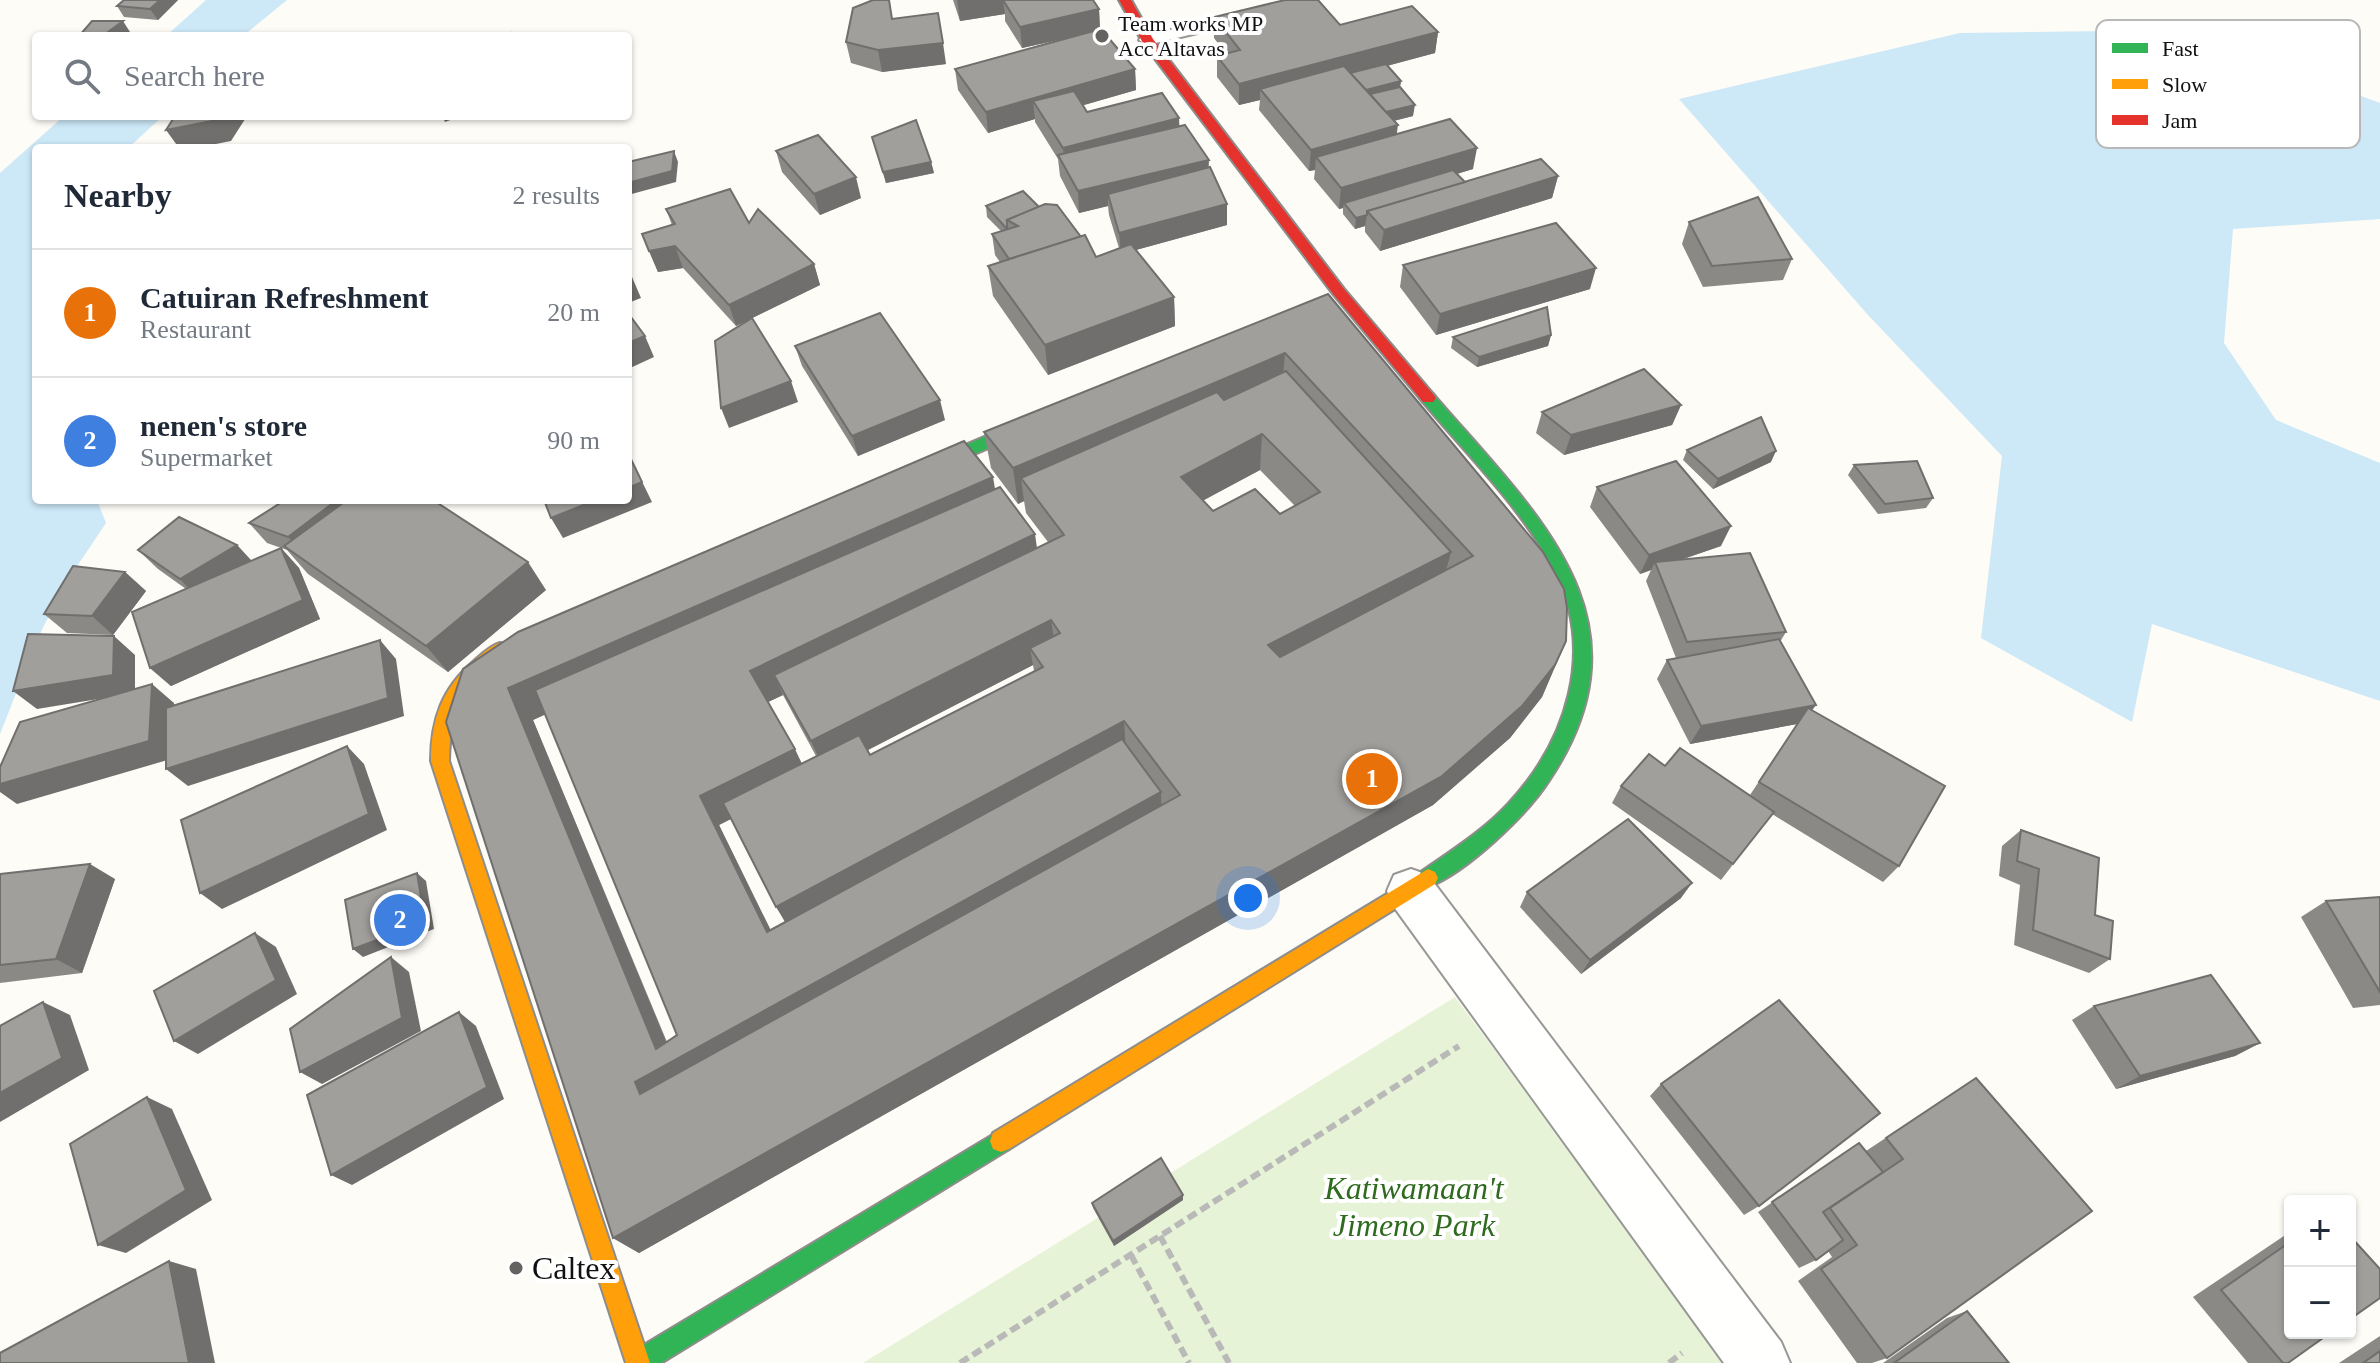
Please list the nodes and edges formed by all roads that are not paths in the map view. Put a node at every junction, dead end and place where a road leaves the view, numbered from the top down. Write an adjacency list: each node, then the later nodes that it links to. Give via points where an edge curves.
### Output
1 (1125, 0): 3 (main road)
2 (1268, 12): 3 (lane)
3 (1147, 40): 7 (main road, via 1332,295 1534,525 1560,563 1577,605 1584,646 1583,688 1572,728 1553,766 1512,813)
4 (1060, 411): 5 (main road)
5 (898, 480)
6 (516, 644): 8 (main road, via 476,668 455,690 437,732 440,761)
7 (1411, 891): 8 (main road); 9 (street)
8 (638, 1363)
9 (1760, 1363)

